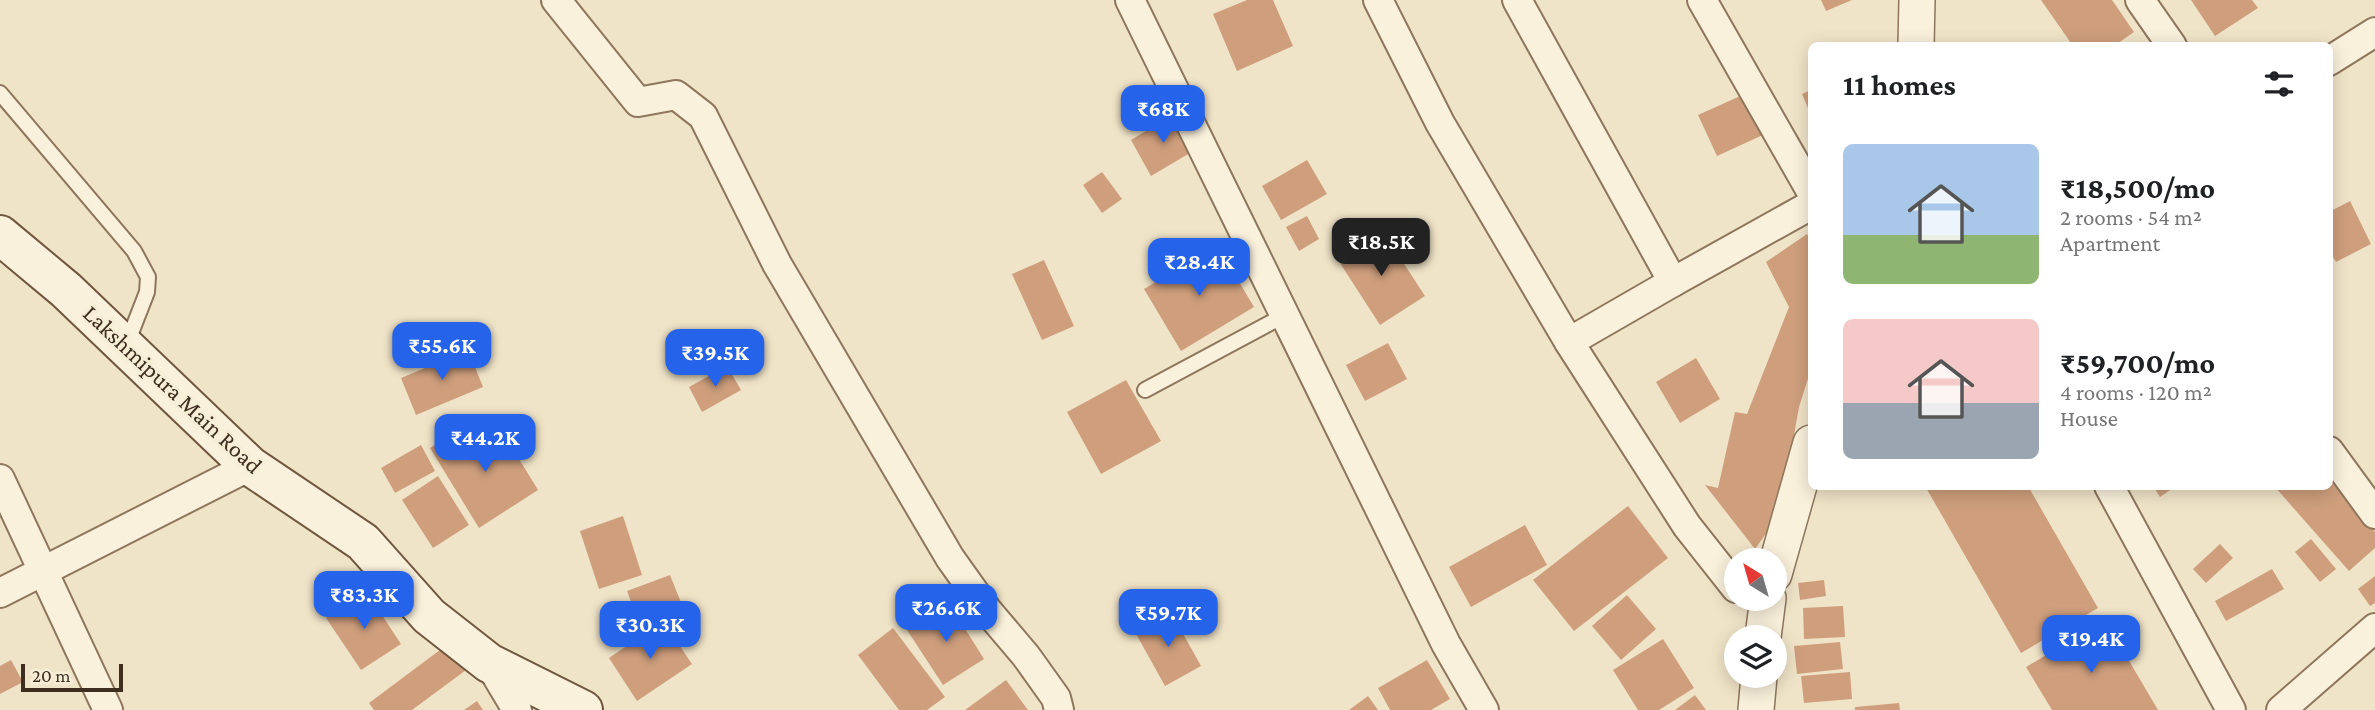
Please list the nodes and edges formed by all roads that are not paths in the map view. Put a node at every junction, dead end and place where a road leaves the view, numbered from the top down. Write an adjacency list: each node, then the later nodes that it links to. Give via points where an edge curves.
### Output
1 (556, 0): 37 (street, via 638,102 676,95 703,116 777,264 950,558 1026,656 1056,698)
2 (1130, 0): 17 (street)
3 (1378, 0): 18 (street, via 1440,123)
4 (1517, 0): 16 (street)
5 (1702, 0): 13 (street)
6 (1917, 0): 9 (street)
7 (2140, 0): 10 (street)
8 (2375, 33): 11 (street)
9 (1916, 42)
10 (2169, 42)
11 (2333, 59)
12 (0, 93): 19 (lane, via 134,251 148,277 147,292)
13 (1808, 186)
14 (1808, 207): 16 (street)
15 (0, 235): 19 (main road, Lakshmipura Main Road)
16 (1673, 282): 18 (street)
17 (1285, 316): 20 (lane); 38 (street, via 1446,644)
18 (1569, 342): 29 (street, via 1686,526)
19 (125, 347): 23 (main road, Lakshmipura Main Road)
20 (1145, 390)
21 (1808, 454): 27 (street)
22 (2333, 456): 26 (street)
23 (250, 466): 28 (street); 32 (main road, Lakshmipura Main Road, via 363,542 429,616)
24 (0, 479): 28 (street)
25 (2111, 490): 40 (street)
26 (2375, 514)
27 (1781, 548)
28 (43, 572): 30 (street); 34 (street)
29 (1724, 573)
30 (0, 593)
31 (2375, 628): 41 (street)
32 (489, 663): 35 (street); 36 (main road, Lakshmipura Main Road)
33 (1758, 688): 39 (street)
34 (108, 710)
35 (517, 710)
36 (583, 710)
37 (1059, 710)
38 (1485, 710)
39 (1756, 710)
40 (2231, 710)
41 (2281, 710)

